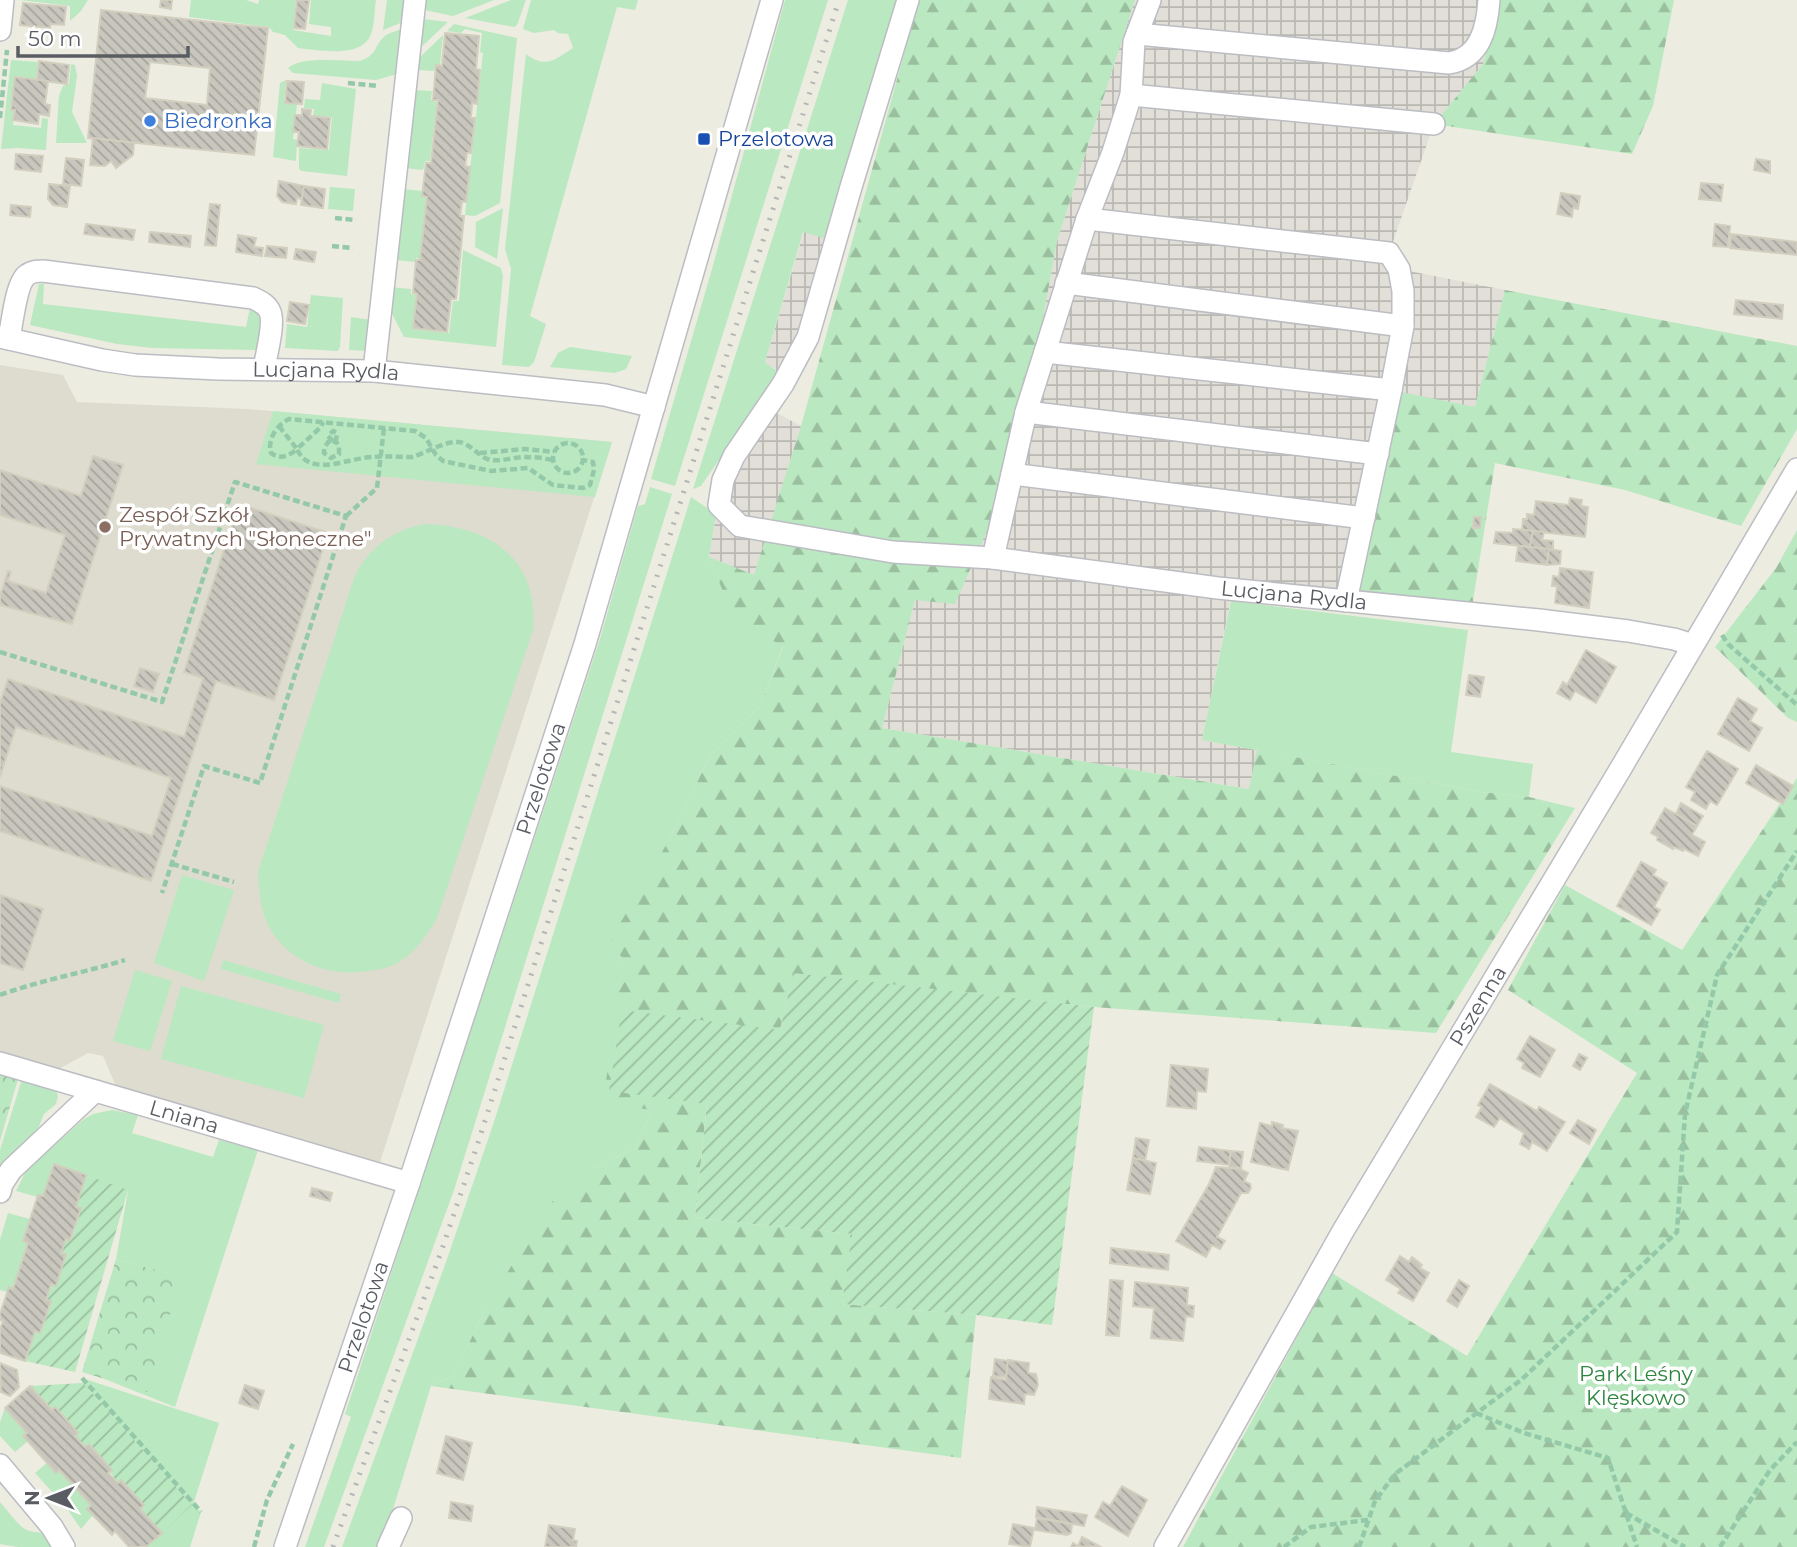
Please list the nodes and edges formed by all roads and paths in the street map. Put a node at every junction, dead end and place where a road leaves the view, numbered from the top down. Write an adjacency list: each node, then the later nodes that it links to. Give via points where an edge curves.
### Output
1 (4, 0): 8 (street)
2 (415, 0): 24 (street)
3 (772, 0): 26 (street, Przelotowa)
4 (908, 0): 46 (street, Lucjana Rydla, via 808,337 783,384 734,456 719,505 740,526 893,552)
5 (1150, 0): 7 (street)
6 (1489, 0): 7 (street, via 1481,40 1472,54 1449,63)
7 (1138, 34): 11 (street)
8 (4, 35): 12 (path)
9 (348, 83): 10 (path)
10 (379, 86)
11 (1131, 94): 13 (street); 15 (street)
12 (0, 118)
13 (1434, 124)
14 (335, 218): 16 (path)
15 (1087, 219): 19 (street); 20 (street, via 1389,253 1399,269)
16 (356, 220)
17 (332, 246): 18 (path)
18 (353, 248)
19 (1066, 283): 20 (street); 22 (street)
20 (1403, 326): 25 (street)
21 (4, 338): 23 (street, Lucjana Rydla, via 135,365); 23 (street, via 20,284 25,276 43,271 253,298 270,310)
22 (1045, 352): 25 (street); 27 (street)
23 (264, 369): 24 (street, Lucjana Rydla)
24 (374, 371): 26 (street, Lucjana Rydla, via 605,395)
25 (1391, 390): 35 (street)
26 (653, 407): 60 (street, Przelotowa, via 591,624)
27 (1026, 412): 35 (street); 42 (street)
28 (323, 422): 29 (path, via 289,419); 30 (path); 31 (path)
29 (279, 426): 31 (path); 31 (path, via 269,445 271,453 284,457)
30 (384, 428): 32 (path, via 418,432); 36 (path)
31 (297, 449): 39 (path, via 307,462)
32 (432, 450): 34 (path, via 460,442); 36 (path, via 412,457); 43 (path, via 447,462 491,471 528,468 548,483)
33 (554, 452): 34 (path); 37 (path); 38 (path, via 569,443 580,449)
34 (479, 453): 37 (path, via 492,460)
35 (1378, 454): 45 (street)
36 (382, 457): 39 (path); 44 (path, via 374,492)
37 (552, 460): 41 (path, via 557,470)
38 (583, 460): 41 (path, via 578,471); 43 (path, via 594,464 590,485)
39 (331, 461): 39 (path, via 324,449 332,441 340,450)
40 (1797, 469): 48 (street, Pszenna)
41 (567, 474): 43 (path)
42 (1012, 474): 45 (street); 46 (street)
43 (566, 486)
44 (346, 516): 50 (path, via 235,482 162,702); 53 (path, via 260,783 204,766)
45 (1364, 518): 47 (street)
46 (993, 558): 47 (street, Lucjana Rydla)
47 (1346, 601): 49 (street, Lucjana Rydla, via 1628,631)
48 (1711, 617): 49 (street, Pszenna); 51 (path, via 1728,644)
49 (1693, 645): 75 (street, Pszenna, via 1343,1231)
50 (0, 652)
51 (1797, 705)
52 (1797, 851): 63 (path, via 1717,975 1685,1114 1677,1232 1521,1380)
53 (172, 864): 54 (path); 55 (path)
54 (234, 882)
55 (162, 893)
56 (125, 960): 57 (path)
57 (0, 995)
58 (0, 1063): 59 (street, Lniana)
59 (95, 1091): 60 (street, Lniana); 61 (street, via 11,1170)
60 (409, 1183): 73 (street, Przelotowa)
61 (0, 1192)
62 (82, 1378): 67 (path)
63 (1475, 1413): 68 (path, via 1608,1458); 70 (path, via 1395,1474 1375,1501)
64 (1797, 1442): 80 (path, via 1770,1470)
65 (293, 1444): 72 (path, via 267,1500)
66 (0, 1465): 71 (street)
67 (201, 1512)
68 (1626, 1513): 78 (path); 79 (path)
69 (401, 1518): 74 (street)
70 (1368, 1520): 76 (path, via 1311,1527); 77 (path)
71 (64, 1547)
72 (254, 1547)
73 (285, 1547)
74 (388, 1547)
75 (1165, 1547)
76 (1284, 1547)
77 (1359, 1547)
78 (1637, 1547)
79 (1685, 1547)
80 (1720, 1547)

